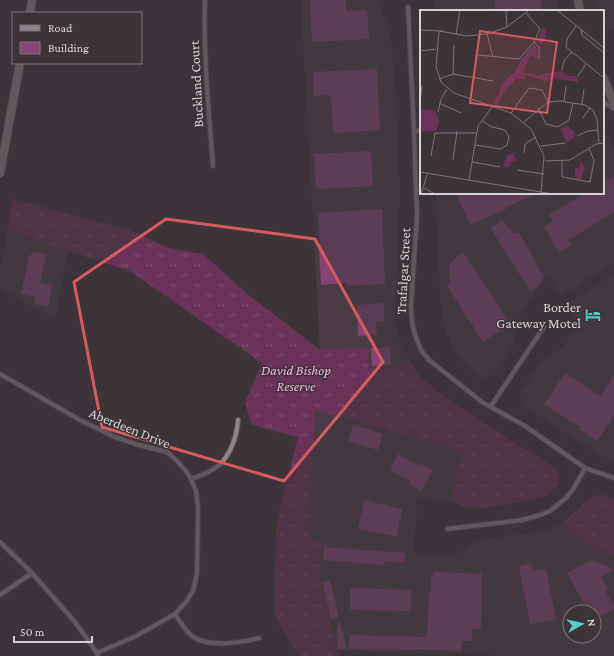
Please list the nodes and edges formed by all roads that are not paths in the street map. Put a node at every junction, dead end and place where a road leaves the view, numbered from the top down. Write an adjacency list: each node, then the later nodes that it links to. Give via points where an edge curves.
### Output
1 (32, 0): 6 (street)
2 (205, 0): 14 (street, Buckland Court, via 206,88)
3 (578, 0): 5 (street)
4 (408, 6): 13 (street, Trafalgar Street)
5 (580, 10)
6 (30, 12)
7 (20, 64): 15 (street)
8 (604, 79): 10 (street)
9 (604, 103): 11 (street)
10 (614, 104)
11 (614, 109)
12 (420, 130): 13 (street)
13 (414, 132): 18 (street, Trafalgar Street, via 417,215 410,306 414,335 429,360 482,402)
14 (213, 166)
15 (0, 173)
16 (544, 327): 18 (street)
17 (0, 374): 22 (street, Aberdeen Drive, via 115,437 167,452)
18 (491, 406): 20 (street, Trafalgar Street, via 525,426)
19 (238, 420): 22 (street, via 234,442 219,466)
20 (585, 468): 21 (street, Trafalgar Street); 23 (street, via 566,498 550,511 522,520)
21 (614, 478)
22 (191, 479): 27 (street, Aberdeen Drive, via 196,491 198,508 197,574 193,591)
23 (447, 529)
24 (0, 542): 25 (street)
25 (32, 573): 26 (street); 29 (street, via 75,622)
26 (0, 595)
27 (175, 614): 28 (street, via 191,635 199,640 238,642); 29 (street, Aberdeen Drive)
28 (259, 638)
29 (97, 654)

